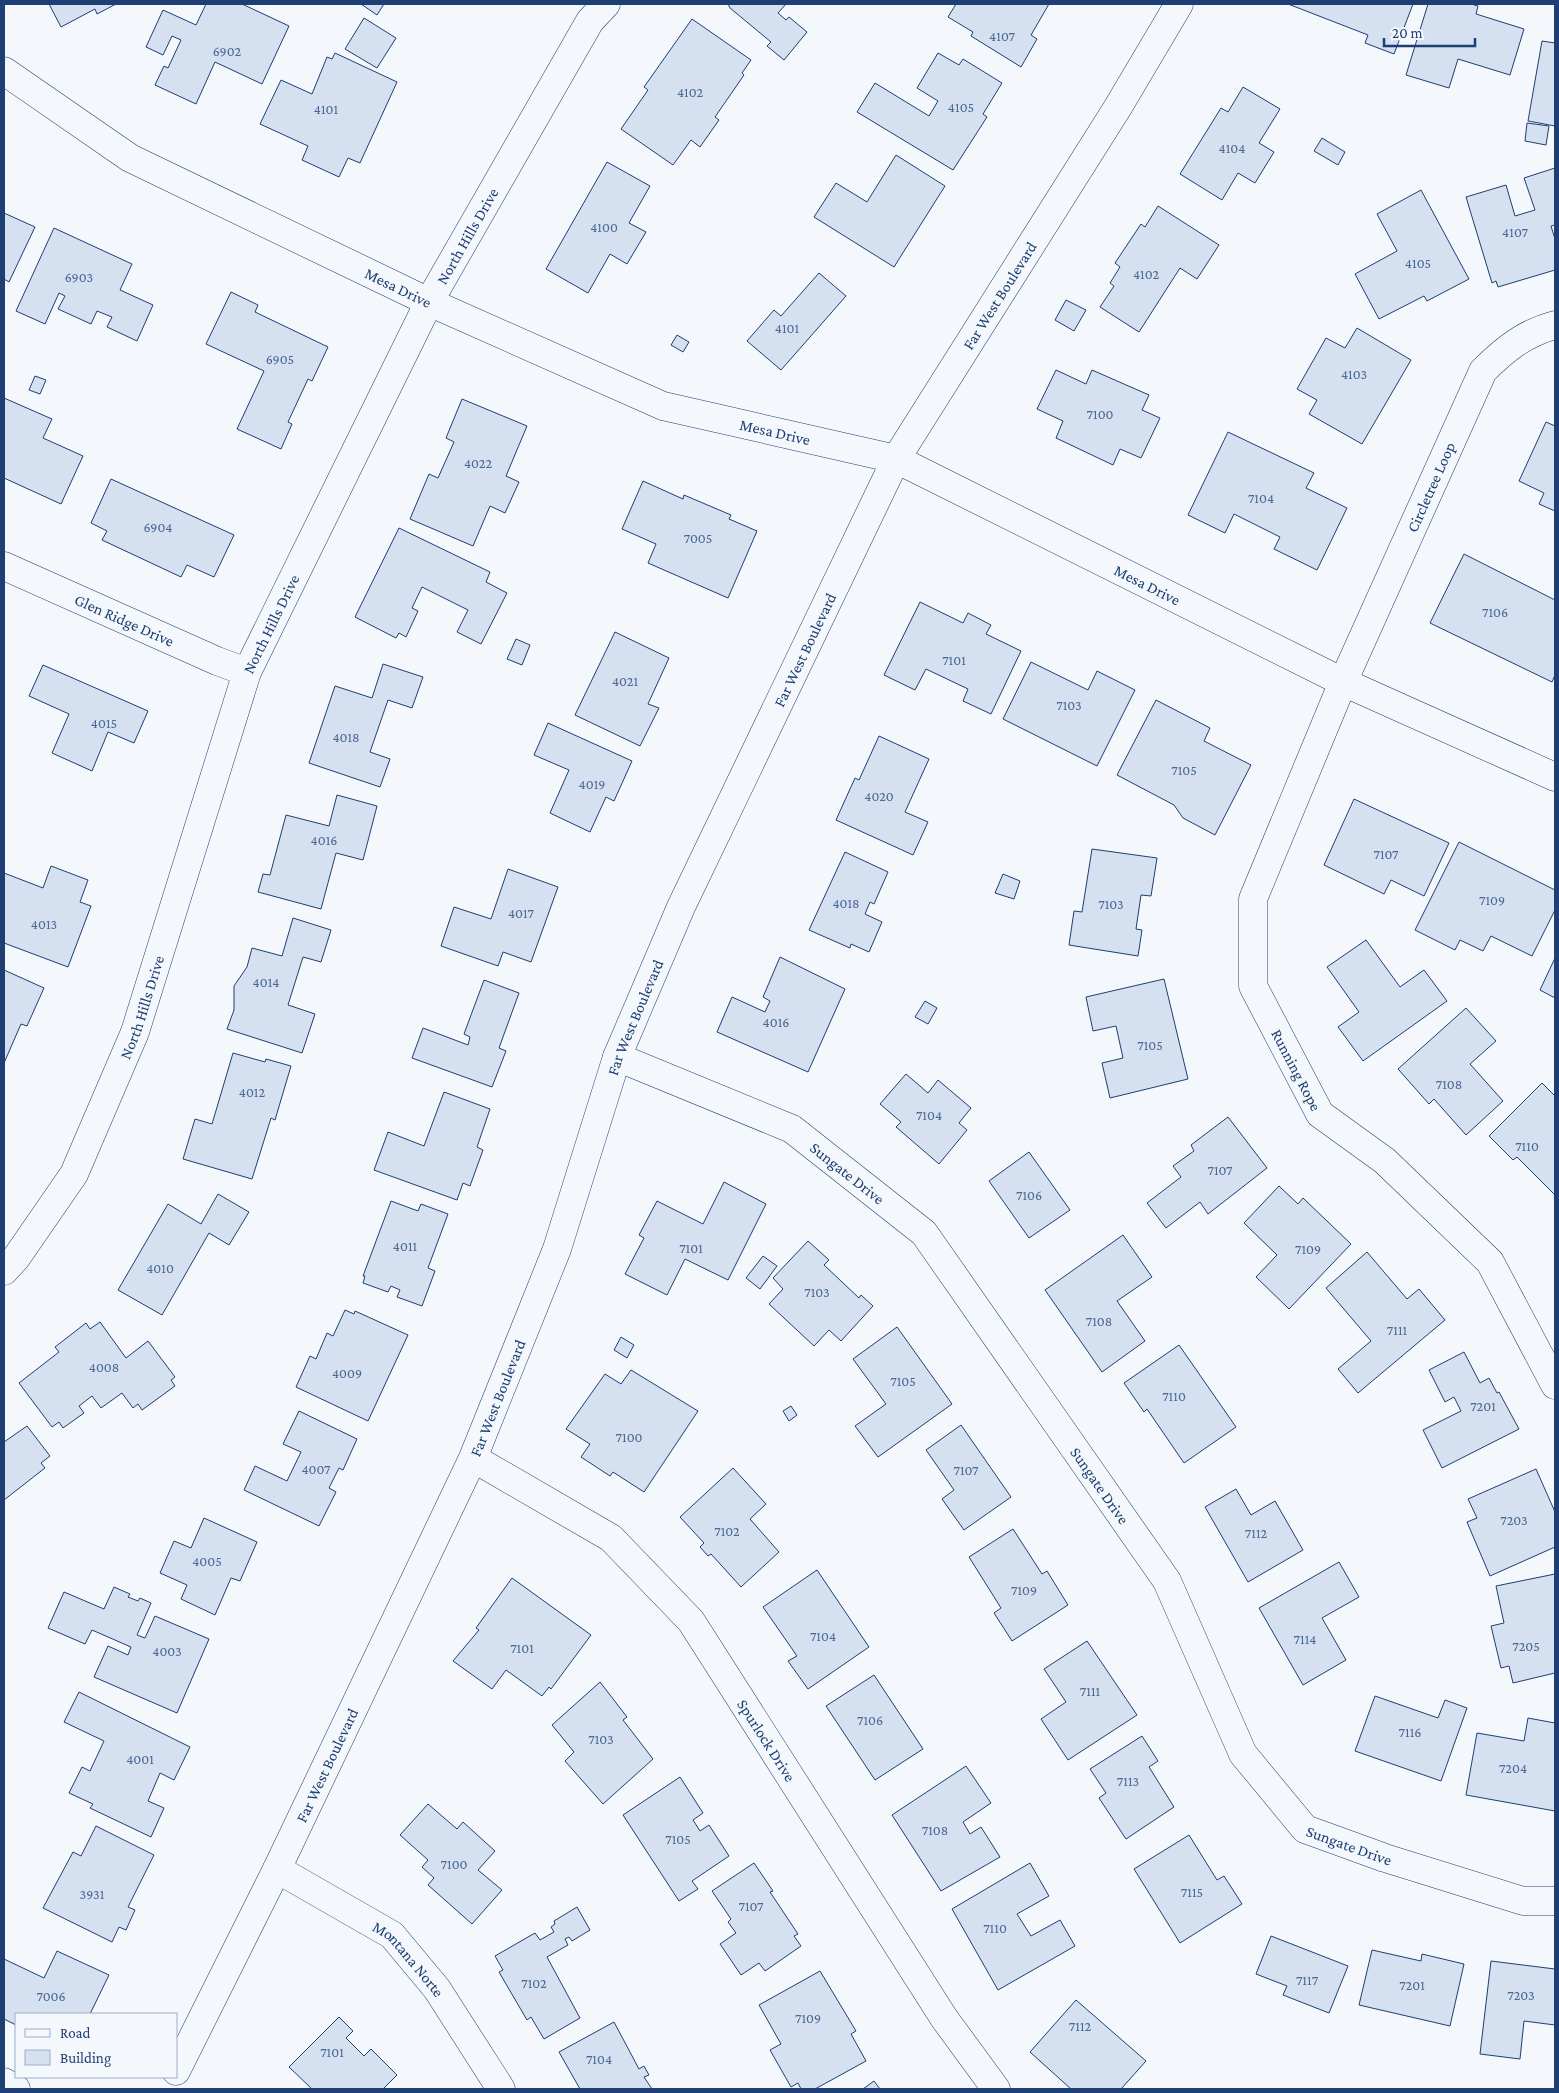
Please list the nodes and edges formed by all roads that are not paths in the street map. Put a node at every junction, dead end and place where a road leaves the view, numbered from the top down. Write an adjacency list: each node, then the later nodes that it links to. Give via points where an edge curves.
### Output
1 (606, 4): 4 (street, North Hills Drive, via 590,21)
2 (1179, 4): 6 (street, Far West Boulevard, via 1118,107)
3 (4, 71): 4 (street, Mesa Drive, via 130,158)
4 (429, 302): 6 (street, Mesa Drive, via 663,406); 8 (street, North Hills Drive)
5 (1555, 326): 9 (street, Circletree Loop, via 1535,330 1505,349 1483,371)
6 (896, 459): 9 (street, Mesa Drive); 11 (street, Far West Boulevard, via 681,907)
7 (4, 566): 8 (street, Glen Ridge Drive)
8 (247, 672): 12 (street, North Hills Drive, via 135,1032 74,1174)
9 (1342, 682): 10 (street, Mesa Drive); 13 (street, Running Rope, via 1253,899 1252,986 1320,1114 1386,1160 1490,1262)
10 (1555, 778)
11 (617, 1057): 14 (street, Far West Boulevard, via 557,1249); 16 (street, Sungate Drive, via 792,1129 924,1233 1167,1581 1243,1754 1305,1829 1522,1901)
12 (4, 1271)
13 (1555, 1385)
14 (472, 1458): 15 (street, Far West Boulevard); 23 (street, Spurlock Drive, via 611,1538 691,1620 944,2018)
15 (276, 1869): 17 (street, Far West Boulevard); 22 (street, Montana Norte, via 392,1935 437,1988)
16 (1555, 1900)
17 (178, 2067)
18 (173, 2078): 21 (street)
19 (4, 2082): 20 (street)
20 (16, 2089)
21 (167, 2089)
22 (501, 2089)
23 (996, 2089)

